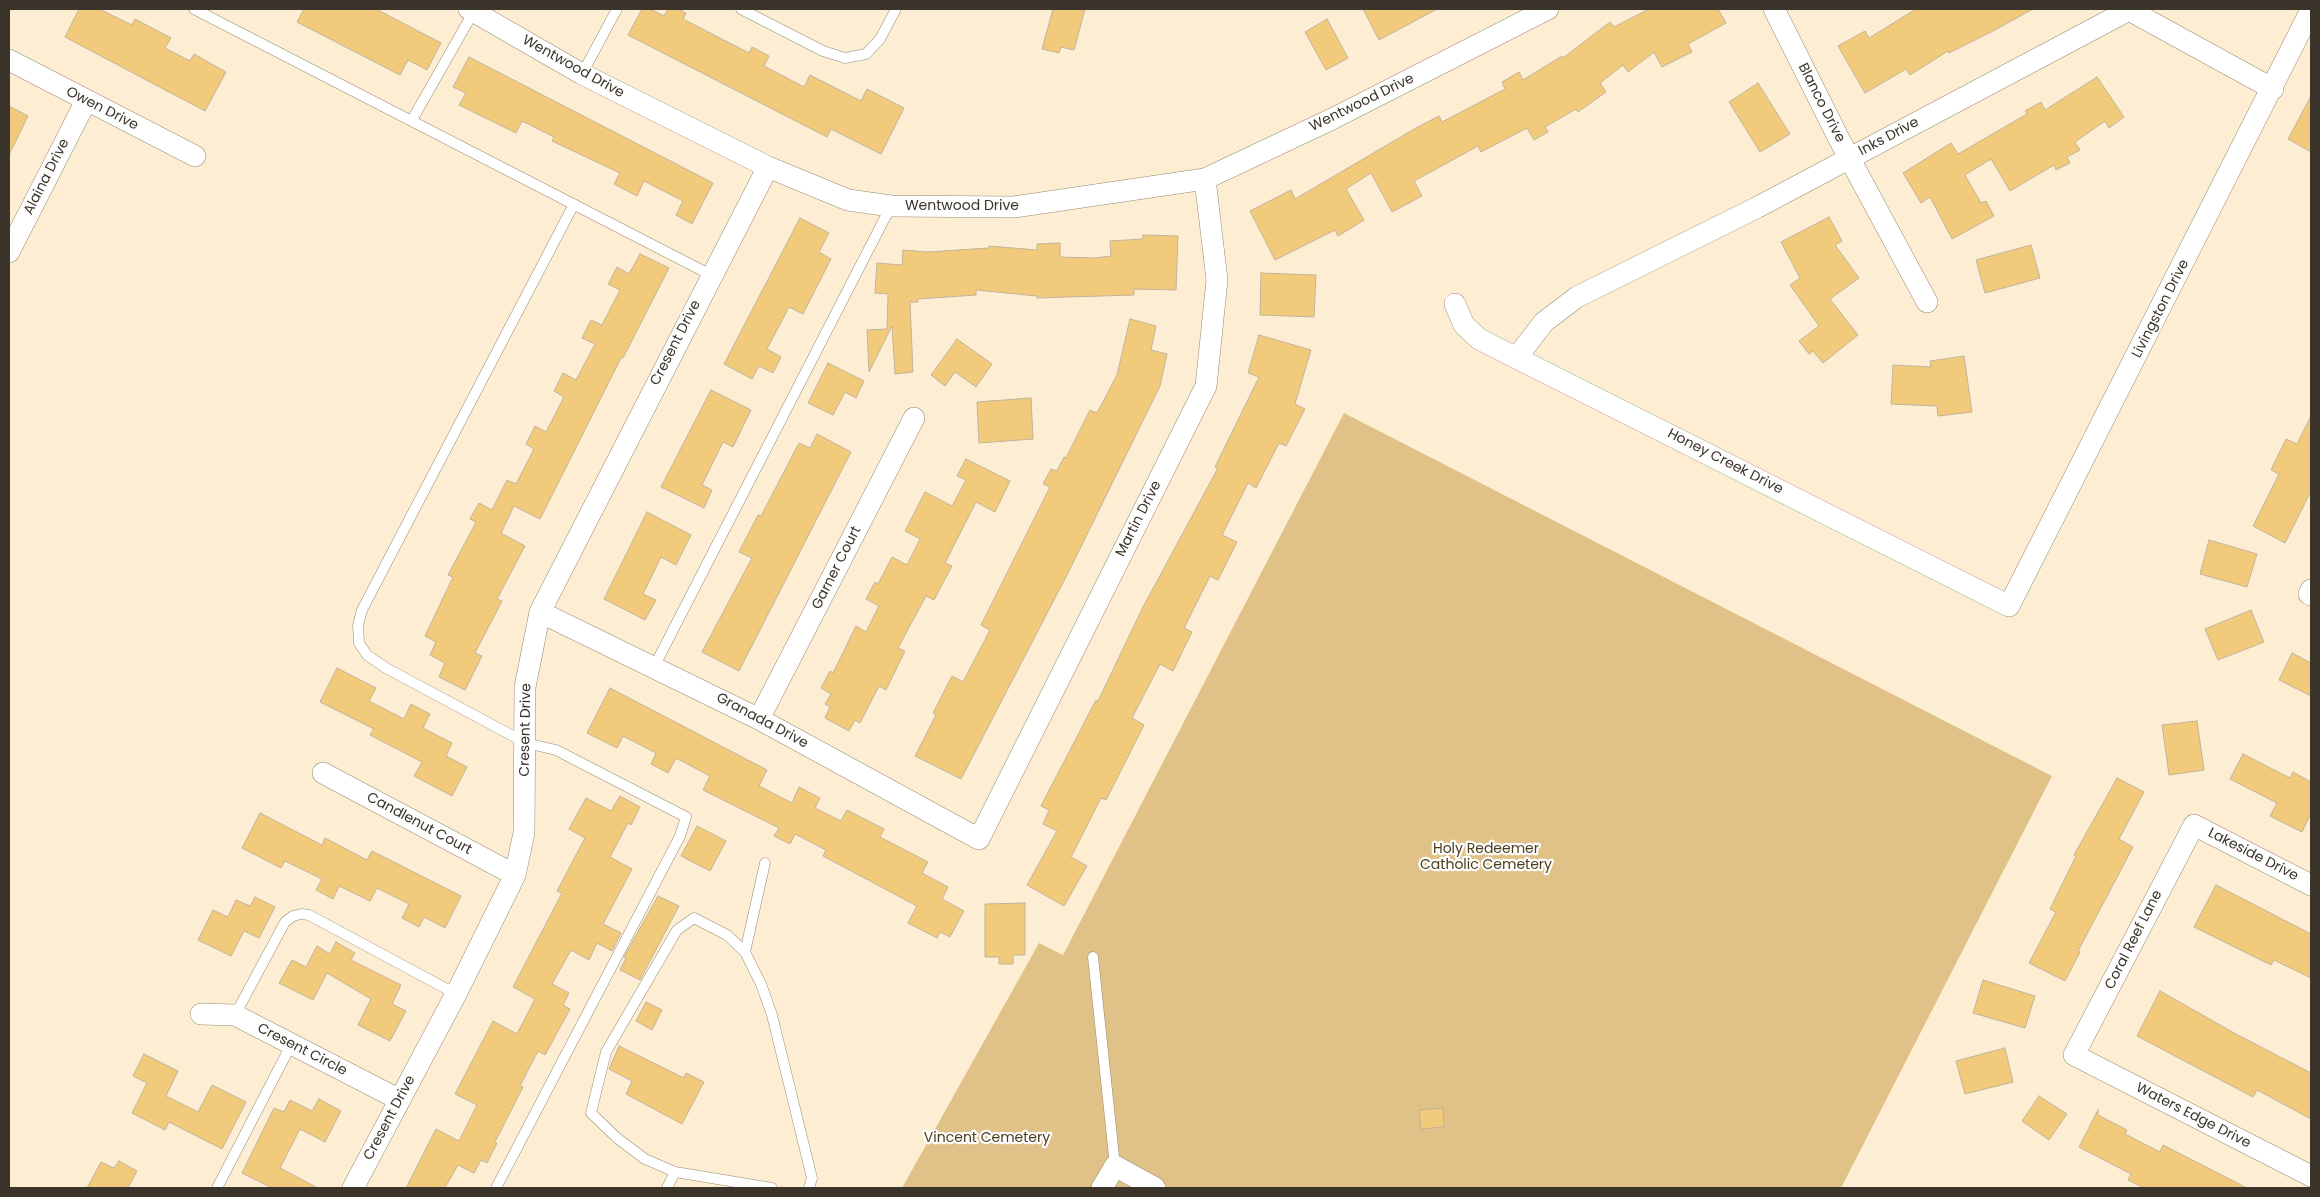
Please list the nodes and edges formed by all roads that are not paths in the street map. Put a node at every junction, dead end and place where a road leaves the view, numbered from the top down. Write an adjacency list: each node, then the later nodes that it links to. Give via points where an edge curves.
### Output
1 (194, 9): 14 (lane)
2 (617, 9): 11 (lane)
3 (741, 9): 4 (lane, via 823,51 845,58 866,54 880,39)
4 (896, 9)
5 (1548, 9): 9 (street, Wentwood Drive)
6 (1774, 9): 16 (street, Blanco Drive)
7 (473, 10): 11 (street, Wentwood Drive); 14 (lane)
8 (2311, 10): 12 (street, Livingston Drive)
9 (1513, 17): 18 (street, Wentwood Drive, via 1332,119)
10 (9, 60): 13 (street, Owen Drive)
11 (582, 74): 17 (street, Wentwood Drive)
12 (2273, 89): 16 (street, Inks Drive, via 2129,10); 27 (street, Livingston Drive)
13 (86, 101): 15 (street, Owen Drive); 21 (street, Alaina Drive)
14 (412, 120): 19 (lane)
15 (195, 156)
16 (1850, 158): 23 (street, Blanco Drive); 25 (street, Inks Drive, via 1577,297 1544,322)
17 (768, 167): 20 (street, Wentwood Drive, via 848,200); 22 (street, Cresent Drive)
18 (1205, 179): 20 (street, Wentwood Drive, via 1014,207); 34 (street, Martin Drive, via 1217,280 1206,386)
19 (574, 204): 22 (lane); 31 (lane, via 362,610 358,625 359,643 367,655)
20 (891, 206): 29 (lane)
21 (9, 252)
22 (711, 275): 28 (street, Cresent Drive)
23 (1927, 302)
24 (1455, 304): 25 (street, Honey Creek Drive, via 1464,325 1479,339)
25 (1517, 357): 27 (street, Honey Creek Drive)
26 (914, 418): 30 (street, Garner Court)
27 (2009, 606)
28 (540, 612): 29 (street, Granada Drive); 31 (street, Cresent Drive, via 525,687)
29 (654, 666): 30 (street, Granada Drive)
30 (759, 718): 34 (street, Granada Drive)
31 (526, 742): 36 (street, Cresent Drive, via 524,833); 51 (lane, via 556,750 686,817 680,836)
32 (323, 773): 36 (street, Candlenut Court)
33 (2194, 825): 37 (street, Lakeside Drive); 44 (street, Coral Reef Lane)
34 (980, 839)
35 (765, 863): 38 (lane)
36 (515, 875): 40 (street, Cresent Drive)
37 (2311, 885)
38 (745, 952): 47 (lane, via 727,935 694,918 678,930 606,1052 591,1113 645,1159); 54 (lane, via 772,1015 812,1178)
39 (1093, 958): 46 (lane)
40 (456, 994): 42 (lane, via 309,915 301,914 285,922); 45 (street, Cresent Drive)
41 (201, 1014): 42 (street, Cresent Circle)
42 (235, 1015): 43 (street, Cresent Circle)
43 (291, 1045): 45 (street, Cresent Circle); 49 (lane)
44 (2074, 1055): 48 (street, Waters Edge Drive)
45 (400, 1100): 50 (street, Cresent Drive)
46 (1115, 1166): 55 (street); 56 (street)
47 (675, 1172): 52 (lane); 53 (lane)
48 (2311, 1176)
49 (217, 1188)
50 (353, 1188)
51 (496, 1188)
52 (667, 1188)
53 (772, 1188)
54 (809, 1188)
55 (1102, 1188)
56 (1155, 1188)

